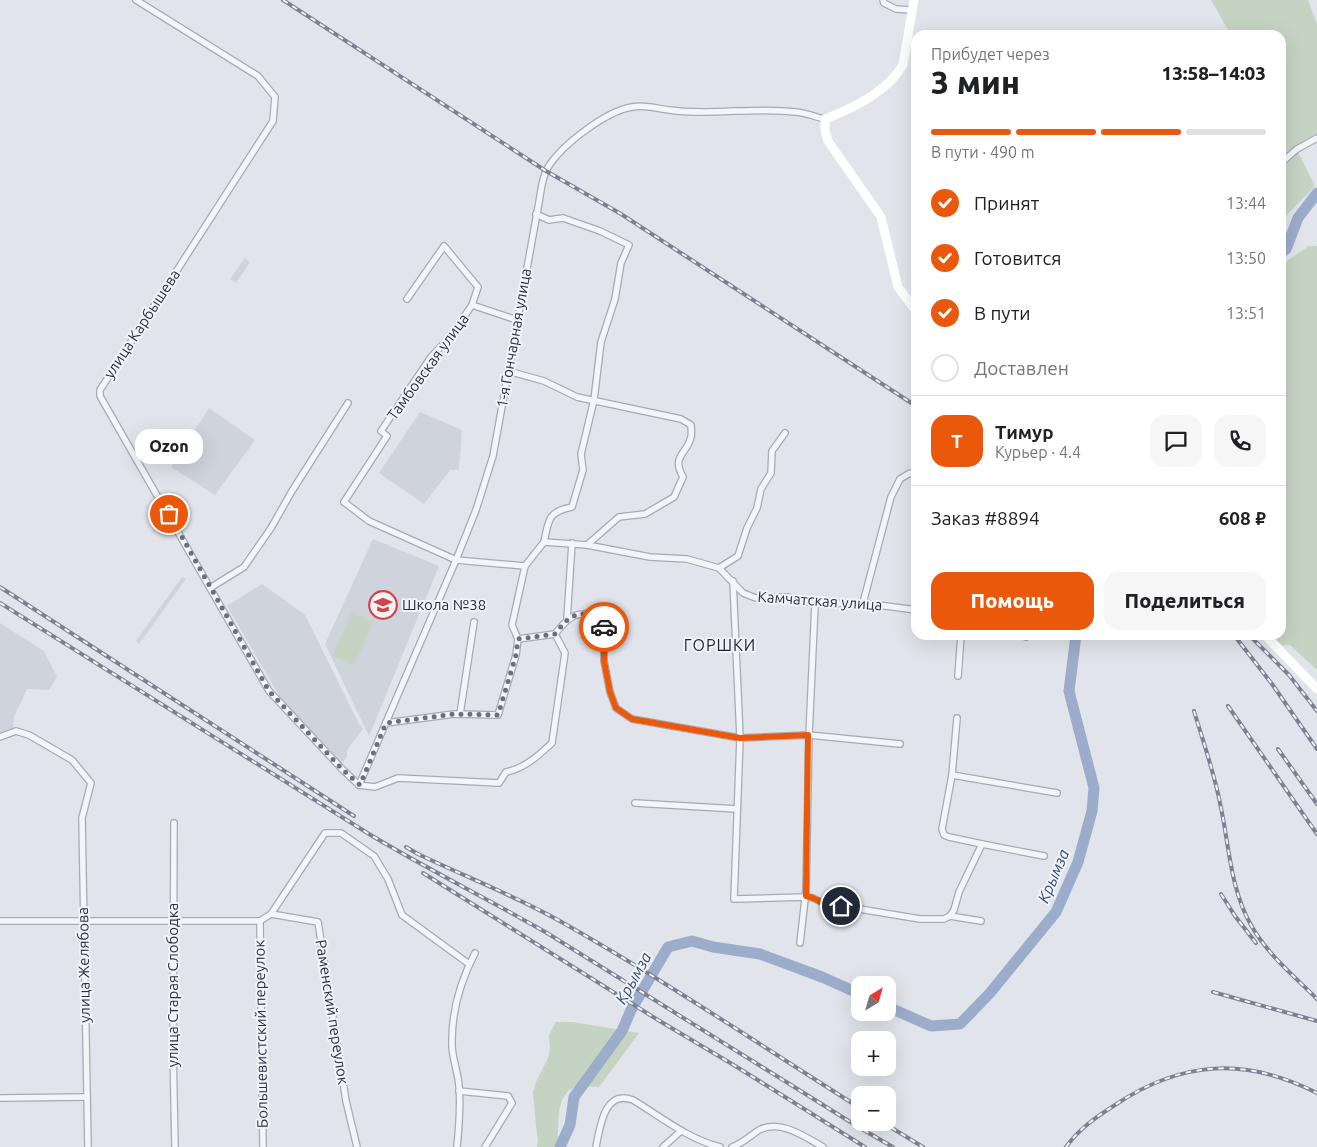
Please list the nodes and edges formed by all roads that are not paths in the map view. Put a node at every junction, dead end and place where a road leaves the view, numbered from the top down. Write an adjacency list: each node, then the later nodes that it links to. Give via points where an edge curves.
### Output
1 (136, 0): 25 (street, улица Карбышева, via 258,76 274,97 272,120 100,390 100,396)
2 (883, 0): 4 (street, via 896,8)
3 (914, 0): 4 (street)
4 (911, 10): 5 (street, via 903,65 898,72 878,91 849,110)
5 (825, 120): 8 (street, 1-я Гончарная улица, via 796,112 771,110 704,112 631,107 585,130 562,148 546,171); 10 (street, via 828,141 881,217 898,287)
6 (1317, 138): 7 (street, via 1297,148)
7 (1286, 158)
8 (536, 214): 12 (street, 1-я Гончарная улица); 14 (street, via 549,220 563,218 629,245 621,263 615,299 601,342)
9 (407, 299): 11 (street, via 444,246 478,287)
10 (911, 304)
11 (472, 305): 12 (street); 21 (street, Тамбовская улица, via 450,337 431,357 381,431 387,436 344,502 369,521)
12 (517, 320): 13 (street, 1-я Гончарная улица)
13 (508, 371): 14 (street, via 544,381 577,397); 21 (street, 1-я Гончарная улица, via 493,456)
14 (594, 400): 18 (street, via 581,454 583,470 572,507 553,514); 20 (street, via 681,420 691,425 691,437 678,458 678,468 683,476 674,497 645,514 620,517)
15 (348, 403): 25 (street, via 244,567)
16 (785, 433): 23 (street, via 772,451 770,473 761,489 738,556)
17 (911, 474): 26 (street, via 900,479 891,497)
18 (544, 542): 19 (street, Камчатская улица); 22 (street)
19 (572, 543): 20 (street, Камчатская улица); 29 (street)
20 (587, 545): 23 (street, Камчатская улица, via 650,557 687,559)
21 (456, 560): 22 (street); 39 (street, 1-я Гончарная улица)
22 (525, 566): 32 (street, via 512,625)
23 (719, 568): 24 (street, Камчатская улица)
24 (732, 581): 27 (street, Камчатская улица, via 743,593 756,598 788,597); 42 (street)
25 (210, 588): 45 (street, улица Карбышева, via 269,691)
26 (863, 603): 27 (street, Камчатская улица); 28 (street, Камчатская улица)
27 (815, 604): 40 (street)
28 (911, 609)
29 (567, 619): 31 (street); 42 (street, via 578,613 604,615 604,661 616,708 632,719)
30 (474, 622): 37 (street)
31 (555, 634): 32 (street); 45 (street, via 565,654 552,743 539,754 516,770 506,772 499,783 398,778 375,787)
32 (518, 639): 37 (street, via 498,715)
33 (961, 640): 35 (street)
34 (1270, 640): 36 (street)
35 (958, 676)
36 (1317, 689)
37 (460, 714): 39 (street)
38 (957, 718): 44 (street)
39 (386, 723): 45 (street, 1-я Гончарная улица)
40 (808, 735): 42 (street); 43 (street); 52 (street)
41 (0, 737): 56 (street, улица Желябова, via 16,731 29,735 72,760 91,784 82,818)
42 (740, 738): 48 (street)
43 (900, 744)
44 (952, 775): 46 (street); 50 (street, via 942,829 944,835)
45 (360, 785)
46 (1057, 793)
47 (635, 803): 48 (street)
48 (737, 809): 52 (street, via 734,899)
49 (174, 823): 57 (street, улица Старая Слободка)
50 (982, 844): 51 (street); 54 (street)
51 (1044, 856)
52 (806, 896): 54 (street, via 823,903 920,919); 60 (street)
53 (271, 914): 58 (street); 62 (street, via 325,832 341,833 374,856 388,879 402,915); 71 (street, Раменский переулок, via 318,922 346,1101)
54 (950, 916): 59 (street)
55 (0, 921): 56 (street)
56 (84, 921): 57 (street); 64 (street, улица Желябова)
57 (173, 921): 58 (street); 69 (street, улица Старая Слободка)
58 (260, 921): 70 (street, Большевистский переулок)
59 (981, 921)
60 (800, 943)
61 (475, 953): 62 (street)
62 (469, 964): 63 (street, via 453,1023 452,1043)
63 (459, 1092): 72 (street); 73 (street, via 508,1096 512,1103)
64 (87, 1096): 65 (street); 68 (street, улица Желябова)
65 (0, 1098)
66 (681, 1131): 74 (street, via 633,1100 619,1097 606,1110); 75 (street); 76 (street)
67 (740, 1146): 77 (street); 78 (street, via 760,1130 786,1127)
68 (88, 1147)
69 (175, 1147)
70 (263, 1147)
71 (357, 1147)
72 (457, 1147)
73 (484, 1147)
74 (596, 1147)
75 (663, 1147)
76 (720, 1147)
77 (732, 1147)
78 (823, 1147)

